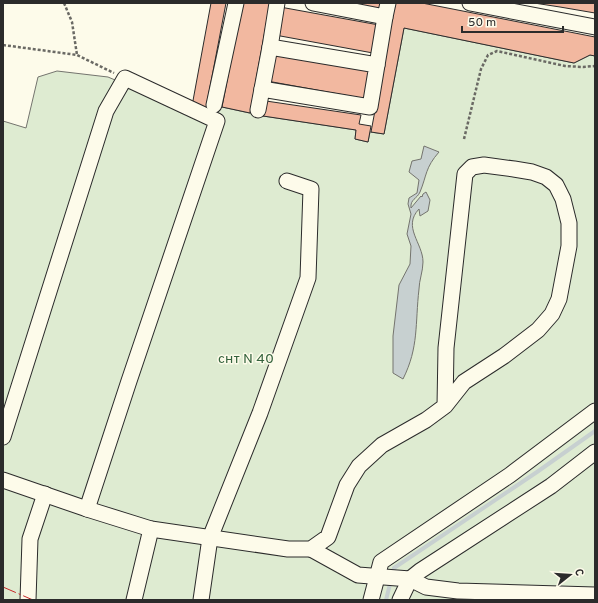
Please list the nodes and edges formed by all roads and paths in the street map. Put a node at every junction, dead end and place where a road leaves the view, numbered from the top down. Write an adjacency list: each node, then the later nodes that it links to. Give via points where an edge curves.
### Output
1 (64, 3): 10 (path, via 72,22)
2 (236, 3): 15 (lane)
3 (277, 3): 9 (lane)
4 (313, 3): 6 (lane)
5 (470, 3): 7 (lane)
6 (387, 10): 11 (lane)
7 (595, 27)
8 (3, 45): 10 (path)
9 (270, 47): 11 (lane); 14 (lane)
10 (78, 55): 13 (path)
11 (376, 65): 14 (lane, via 370,107)
12 (595, 66): 17 (path, via 565,66 497,51 488,56 481,69)
13 (125, 78): 21 (lane, via 106,111); 25 (lane, via 217,121)
14 (262, 89): 16 (lane)
15 (214, 105)
16 (258, 110)
17 (464, 139)
18 (287, 180): 27 (lane, via 311,189 308,278 260,413)
19 (445, 406): 19 (lane, via 446,348 465,174 472,167 484,165 532,172 546,177 556,185 563,199 569,223 569,246 560,299 552,314 538,330 464,382); 28 (lane, via 382,445 359,466 347,485 328,537)
20 (595, 411): 29 (lane, via 510,475 381,562)
21 (3, 437)
22 (595, 452): 30 (lane, via 551,486)
23 (3, 480): 24 (lane)
24 (45, 494): 25 (lane); 32 (lane, via 30,539)
25 (87, 509): 26 (lane)
26 (151, 529): 27 (lane); 33 (lane)
27 (210, 538): 28 (lane, via 288,549); 34 (lane)
28 (311, 549): 29 (lane, via 358,575)
29 (378, 575): 30 (lane); 35 (lane)
30 (410, 579): 31 (lane, via 426,587 458,591); 36 (lane)
31 (595, 595)
32 (28, 600)
33 (134, 600)
34 (201, 600)
35 (371, 600)
36 (400, 600)

